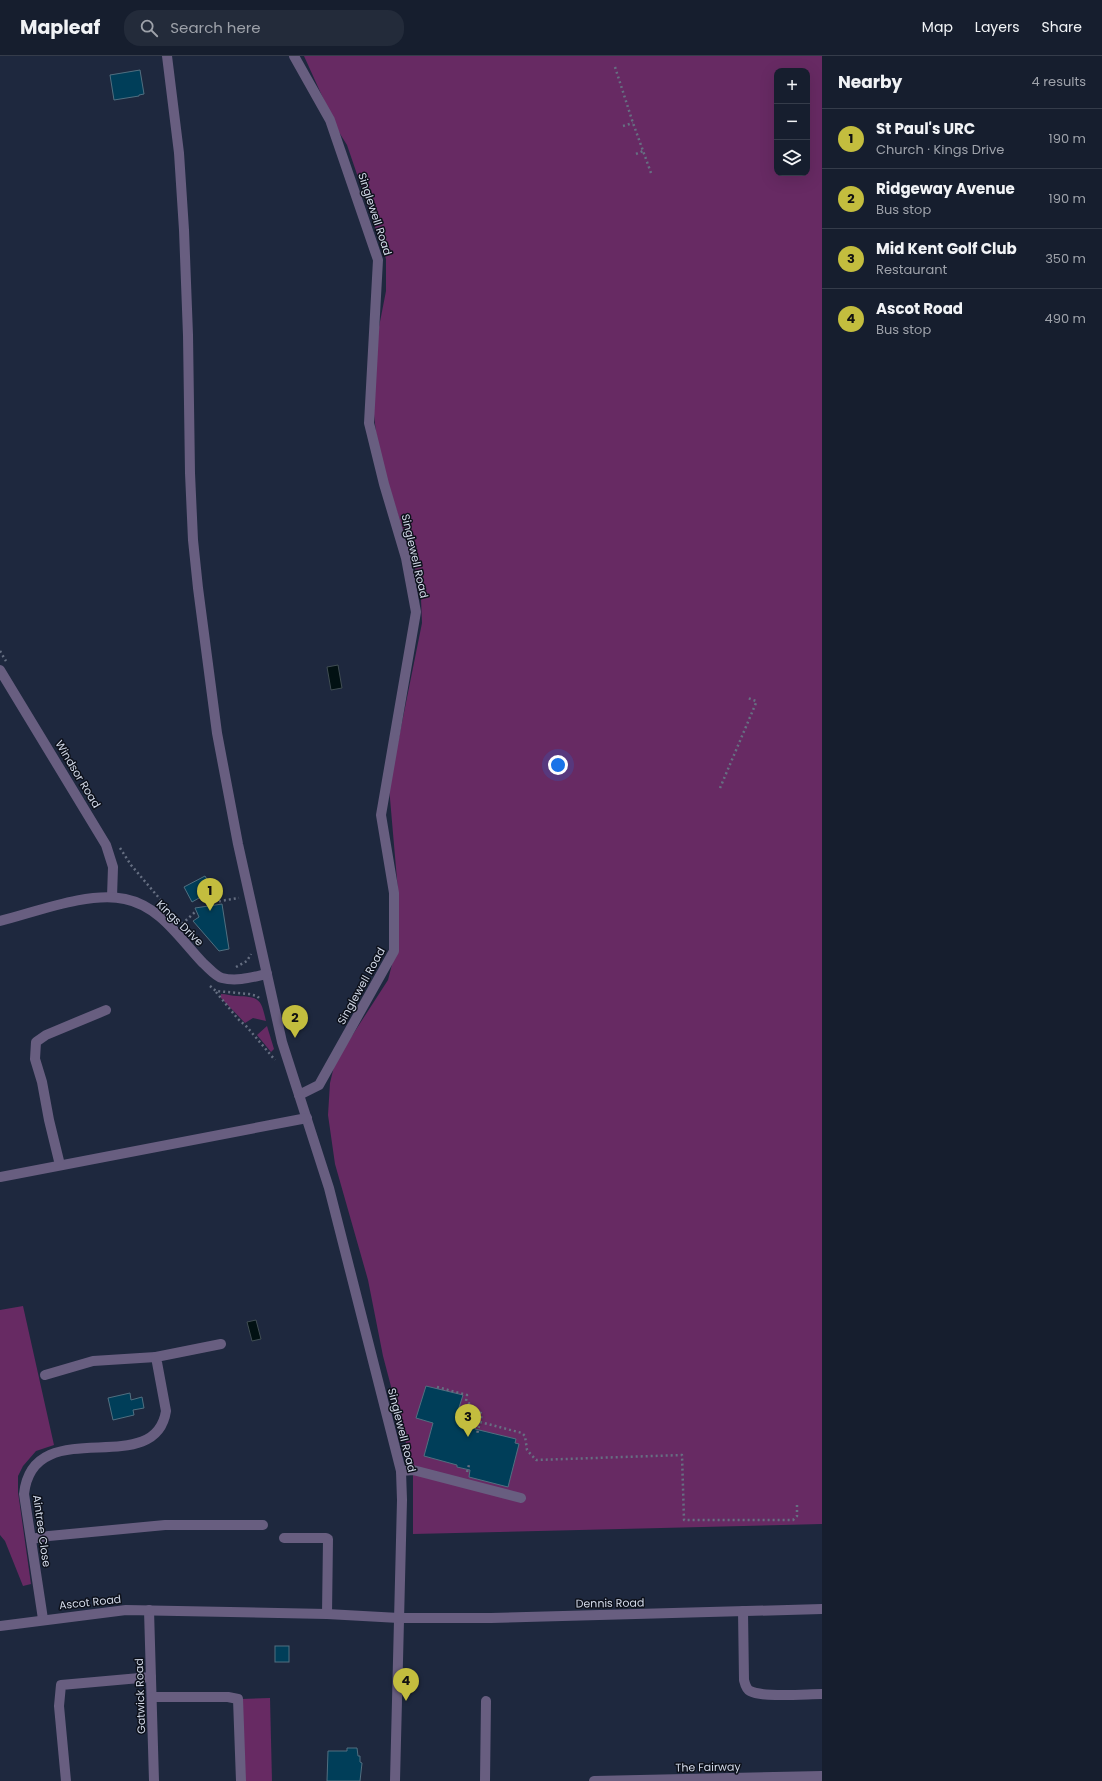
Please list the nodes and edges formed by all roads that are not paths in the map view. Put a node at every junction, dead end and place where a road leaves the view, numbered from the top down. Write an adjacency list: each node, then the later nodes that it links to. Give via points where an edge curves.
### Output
1 (167, 56): 6 (street, Singlewell Road, via 180,153 188,329 190,481 198,588 220,754)
2 (294, 56): 8 (street, Singlewell Road, via 330,120 378,260 370,423 384,484 406,558 416,612 381,815 394,893 394,951 319,1085)
3 (5, 669): 4 (street, Windsor Road, via 106,845 113,867)
4 (112, 897): 5 (street, Kings Drive, via 87,899); 6 (street, Kings Drive, via 132,901 153,910 221,978 240,979)
5 (0, 921)
6 (267, 974): 8 (street, Singlewell Road, via 284,1048)
7 (106, 1010): 10 (street, via 46,1035 36,1042 35,1058)
8 (300, 1095): 9 (street, Singlewell Road)
9 (307, 1118): 10 (street); 15 (street, Singlewell Road, via 333,1203)
10 (60, 1165): 11 (street)
11 (0, 1176)
12 (221, 1344): 13 (street)
13 (156, 1357): 14 (street, via 93,1361); 19 (street, Aintree Close, via 166,1411 161,1425 154,1434 137,1444 73,1449 58,1452 36,1464 25,1483 24,1494)
14 (44, 1375)
15 (401, 1471): 16 (street, via 413,1470); 24 (street, Singlewell Road)
16 (521, 1498)
17 (263, 1525): 19 (street, via 165,1525)
18 (284, 1538): 23 (street, via 328,1539)
19 (31, 1540): 25 (street, Aintree Close)
20 (822, 1609): 22 (street, Dennis Road)
21 (149, 1610): 23 (street, Ascot Road); 25 (street, Ascot Road); 27 (street, Gatwick Road)
22 (743, 1611): 24 (street, Dennis Road); 28 (street, via 744,1680 749,1691 770,1694)
23 (326, 1614): 24 (street, Ascot Road)
24 (399, 1618): 35 (street, Singlewell Road)
25 (42, 1619): 26 (street, Ascot Road)
26 (0, 1626)
27 (151, 1677): 29 (street, Gatwick Road); 32 (street, via 61,1685 59,1706)
28 (822, 1694)
29 (152, 1697): 33 (street, Gatwick Road); 34 (street, via 238,1699)
30 (486, 1701): 36 (street)
31 (822, 1776): 37 (street, The Fairway)
32 (66, 1781)
33 (154, 1781)
34 (240, 1781)
35 (395, 1781)
36 (485, 1781)
37 (594, 1781)

